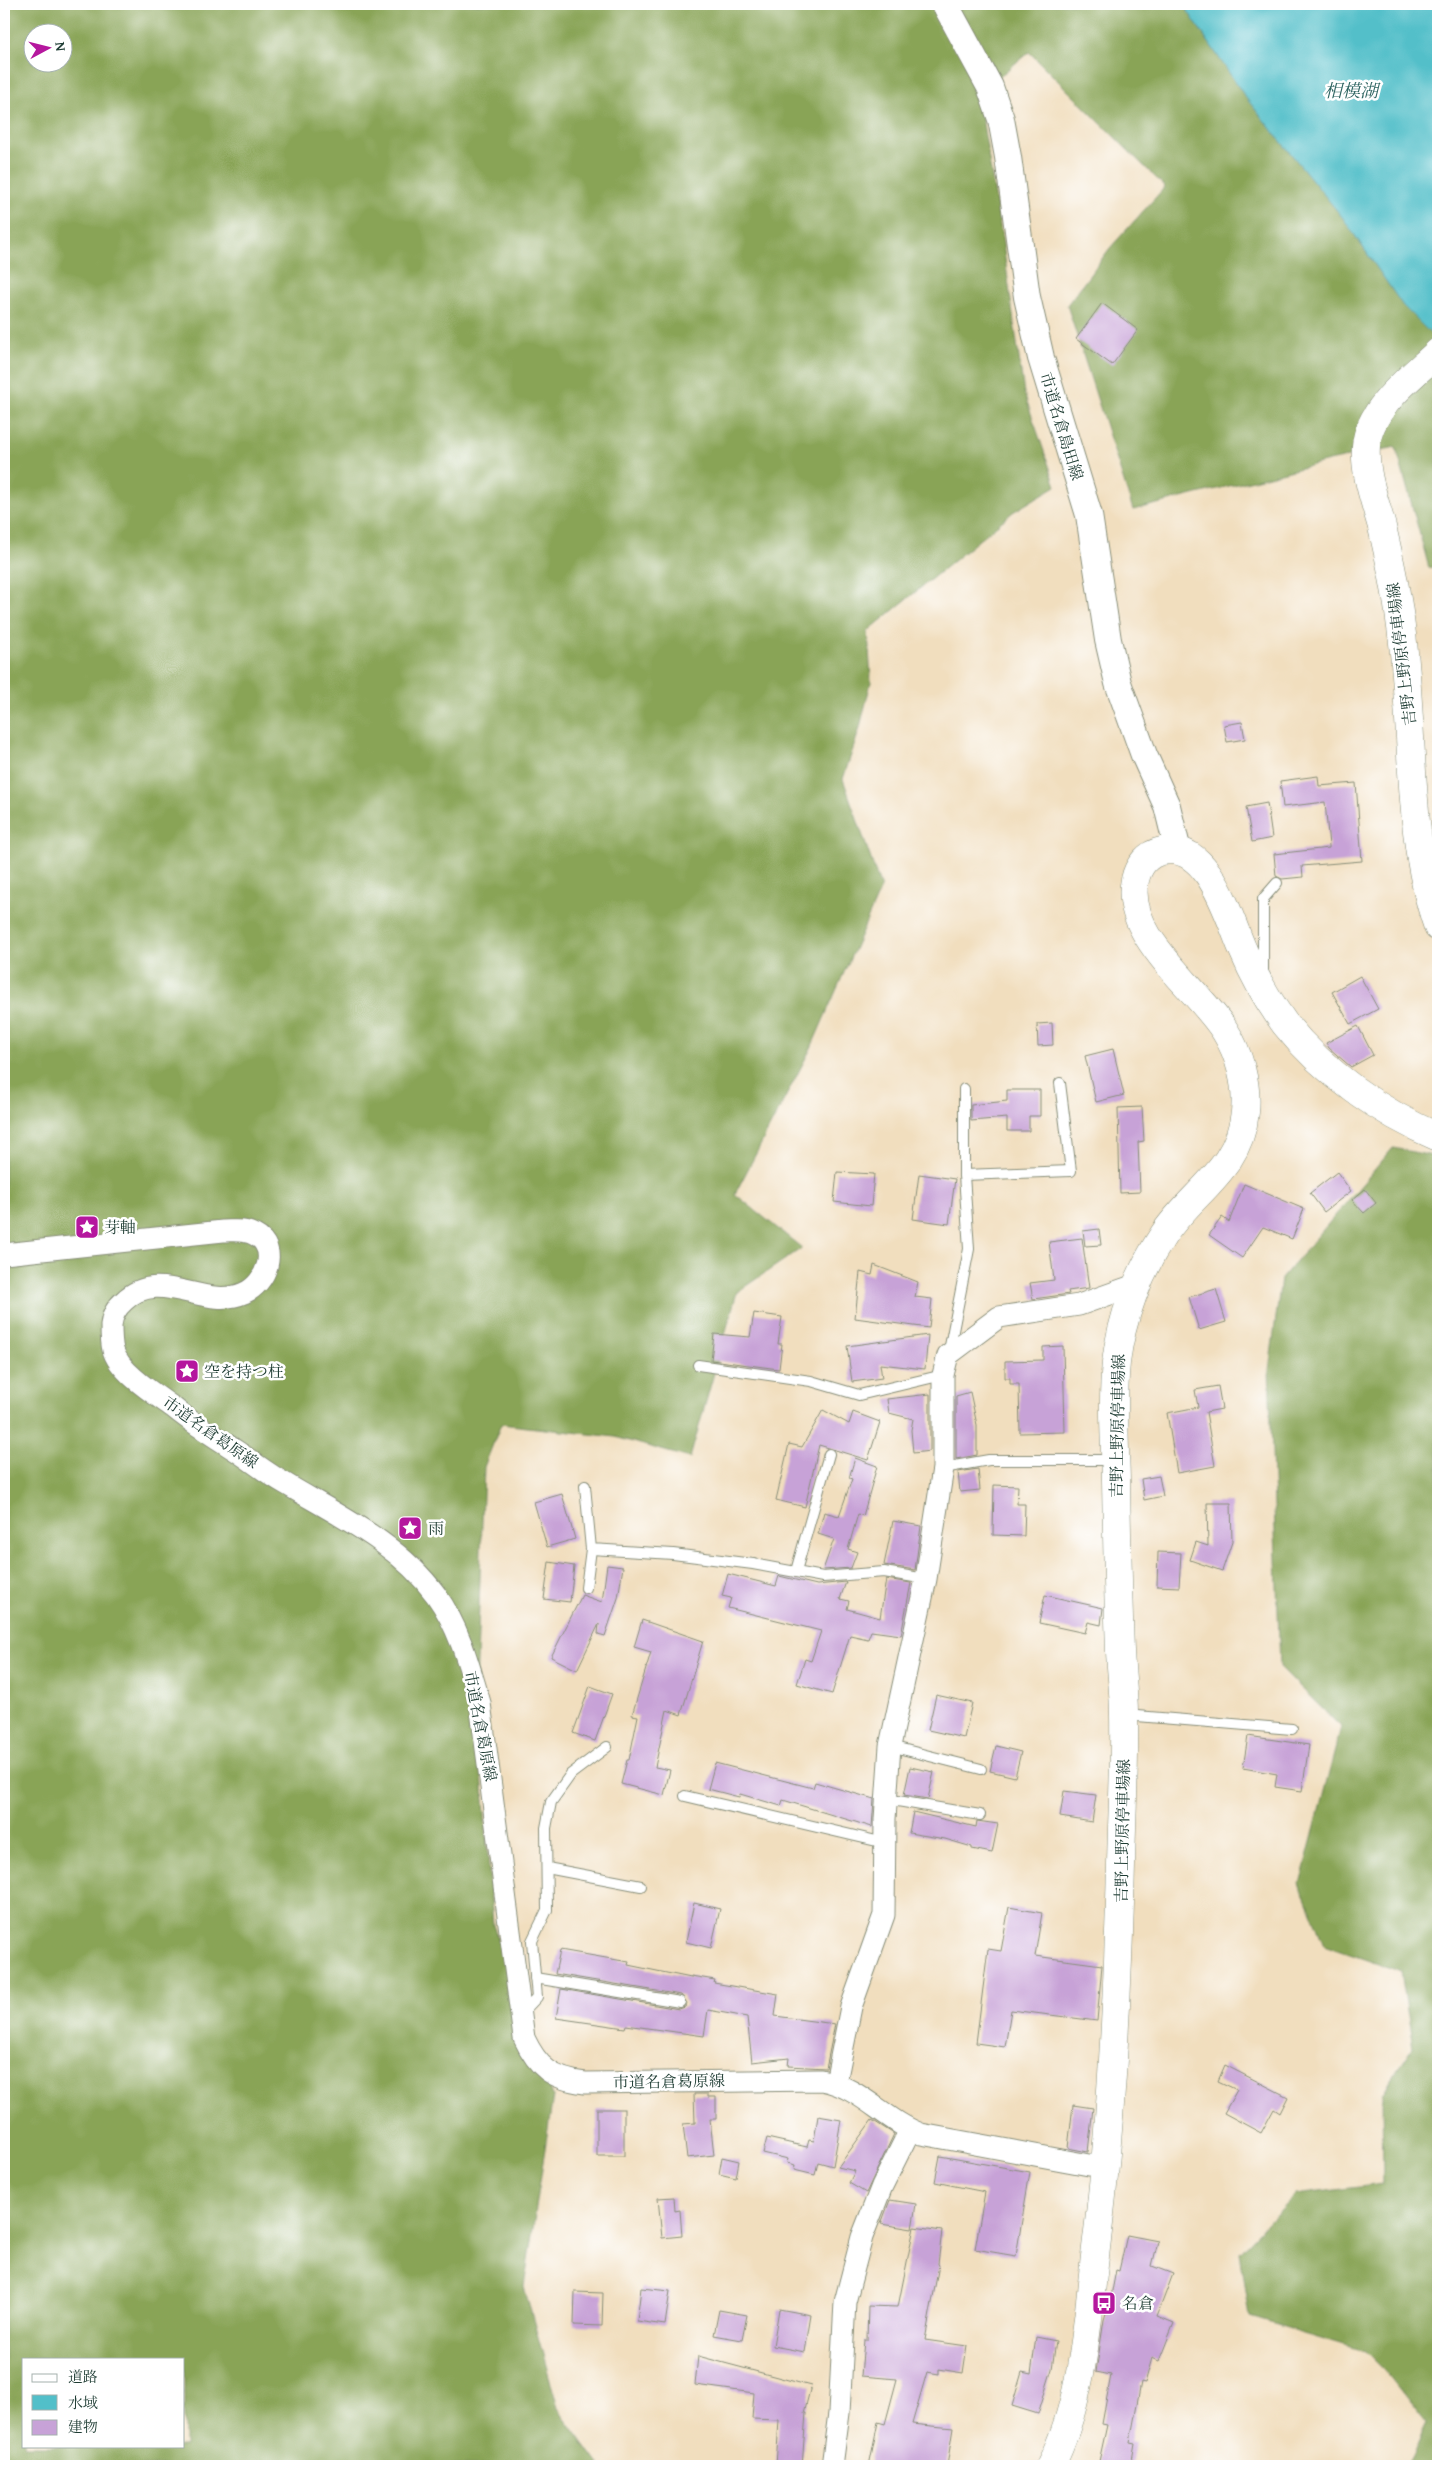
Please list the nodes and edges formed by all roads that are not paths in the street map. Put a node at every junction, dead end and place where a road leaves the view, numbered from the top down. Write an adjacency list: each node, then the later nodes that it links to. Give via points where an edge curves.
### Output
1 (944, 4): 3 (street, 市道名倉島田線, via 990,87 1001,119 1027,297 1042,358 1090,515 1108,640 1118,683 1167,806)
2 (1438, 352): 5 (main road, 吉野上野原停車場線, via 1387,402 1374,422 1366,445 1368,475 1402,628 1422,862)
3 (1178, 850): 6 (main road, via 1194,858 1208,874); 12 (main road, 吉野上野原停車場線, via 1161,851 1146,858 1136,871 1133,892 1136,916 1151,942 1227,1034 1244,1082 1246,1107 1234,1152 1221,1171 1164,1233)
4 (1277, 883): 6 (lane, via 1263,899)
5 (1438, 927)
6 (1263, 991): 9 (main road, via 1286,1025 1340,1079 1374,1103)
7 (1060, 1083): 10 (lane, via 1071,1172)
8 (964, 1089): 10 (lane)
9 (1438, 1137)
10 (964, 1175): 14 (lane, via 969,1250)
11 (4, 1254): 36 (street, 市道名倉葛原線, via 244,1231 264,1242 268,1262 264,1274 246,1292 218,1298 160,1286 136,1291 116,1309 111,1322 113,1350 120,1364 190,1422 285,1484 367,1532 404,1561 422,1577 449,1616 469,1664 482,1712)
12 (1138, 1284): 14 (street, via 1078,1305 999,1317); 16 (main road, 吉野上野原停車場線, via 1122,1329 1115,1369)
13 (698, 1365): 14 (lane, via 811,1381 859,1395)
14 (946, 1365): 17 (street)
15 (829, 1454): 20 (lane)
16 (1115, 1460): 17 (lane, via 989,1460); 23 (main road, 吉野上野原停車場線)
17 (943, 1468): 21 (street)
18 (585, 1486): 19 (lane)
19 (590, 1549): 20 (lane, via 673,1554); 22 (lane)
20 (796, 1571): 21 (lane, via 822,1577 884,1572)
21 (926, 1579): 25 (street)
22 (586, 1588)
23 (1124, 1715): 24 (lane); 39 (main road, 吉野上野原停車場線, via 1120,1912)
24 (1292, 1729)
25 (890, 1746): 27 (lane); 29 (street)
26 (607, 1747): 32 (lane, via 571,1774 551,1802 546,1828)
27 (981, 1769)
28 (685, 1796): 31 (lane)
29 (886, 1799): 30 (lane); 31 (street)
30 (980, 1815)
31 (885, 1843): 37 (street, via 884,1915 851,2007)
32 (547, 1868): 33 (lane); 34 (lane, via 547,1910 532,1941)
33 (641, 1886)
34 (536, 1978): 35 (lane); 36 (lane, via 537,1997)
35 (680, 2002)
36 (520, 2015): 37 (street, 市道名倉葛原線, via 524,2038 533,2057 545,2070 570,2081 804,2079)
37 (836, 2082): 38 (street, 市道名倉葛原線)
38 (910, 2130): 39 (street, 市道名倉葛原線, via 933,2137); 40 (street, via 882,2186 862,2237 845,2302 839,2413)
39 (1106, 2165): 41 (main road, 吉野上野原停車場線, via 1075,2401)
40 (832, 2466)
41 (1050, 2466)

